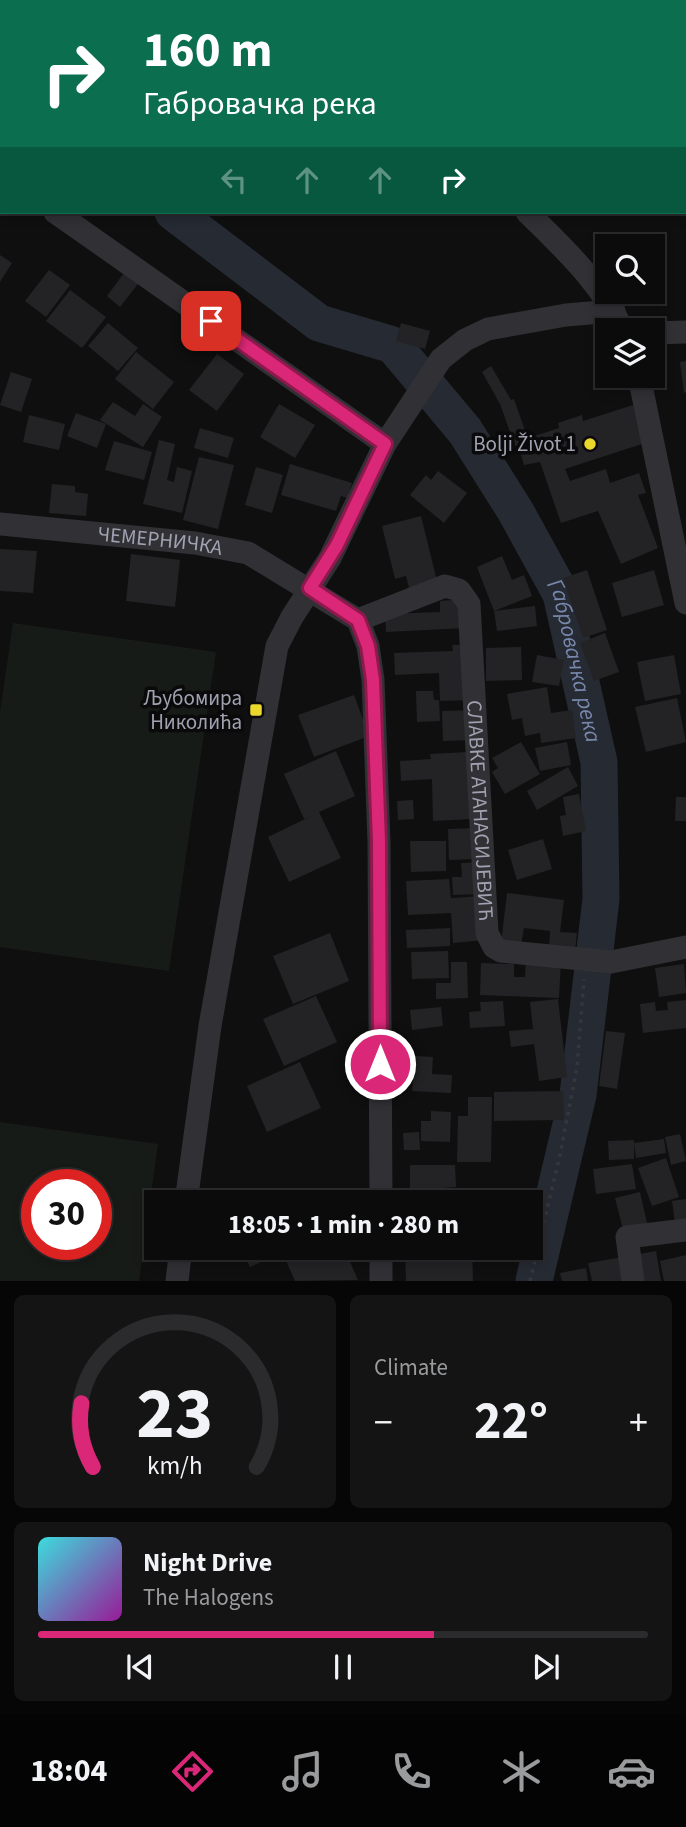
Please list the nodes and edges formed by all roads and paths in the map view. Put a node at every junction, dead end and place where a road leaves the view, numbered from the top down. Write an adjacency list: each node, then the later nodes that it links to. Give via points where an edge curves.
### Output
1 (58, 214): 8 (street)
2 (529, 214): 4 (street, via 587,273)
3 (595, 318): 8 (street, via 566,315 488,329 465,340 441,359)
4 (617, 318)
5 (686, 332): 6 (street)
6 (665, 333)
7 (641, 388): 11 (street)
8 (385, 444): 10 (street, via 334,550)
9 (0, 524): 10 (street, ЧЕМЕРНИЧКА, via 195,543 248,553)
10 (310, 588): 12 (street); 15 (street, via 277,646 210,1026)
11 (686, 603)
12 (358, 620): 14 (street, СЛАВКЕ АТАНАСИЈЕВИЋ, via 445,586 464,595 469,604 487,933 501,951); 16 (street, via 373,680)
13 (686, 947): 14 (street, СЛАВКЕ АТАНАСИЈЕВИЋ, via 611,962)
14 (585, 959): 22 (path, via 577,1067)
15 (188, 1190)
16 (381, 1190)
17 (686, 1230): 23 (street, via 627,1237)
18 (179, 1260): 20 (street)
19 (381, 1260): 21 (street)
20 (177, 1281)
21 (381, 1281)
22 (530, 1281)
23 (633, 1281)

